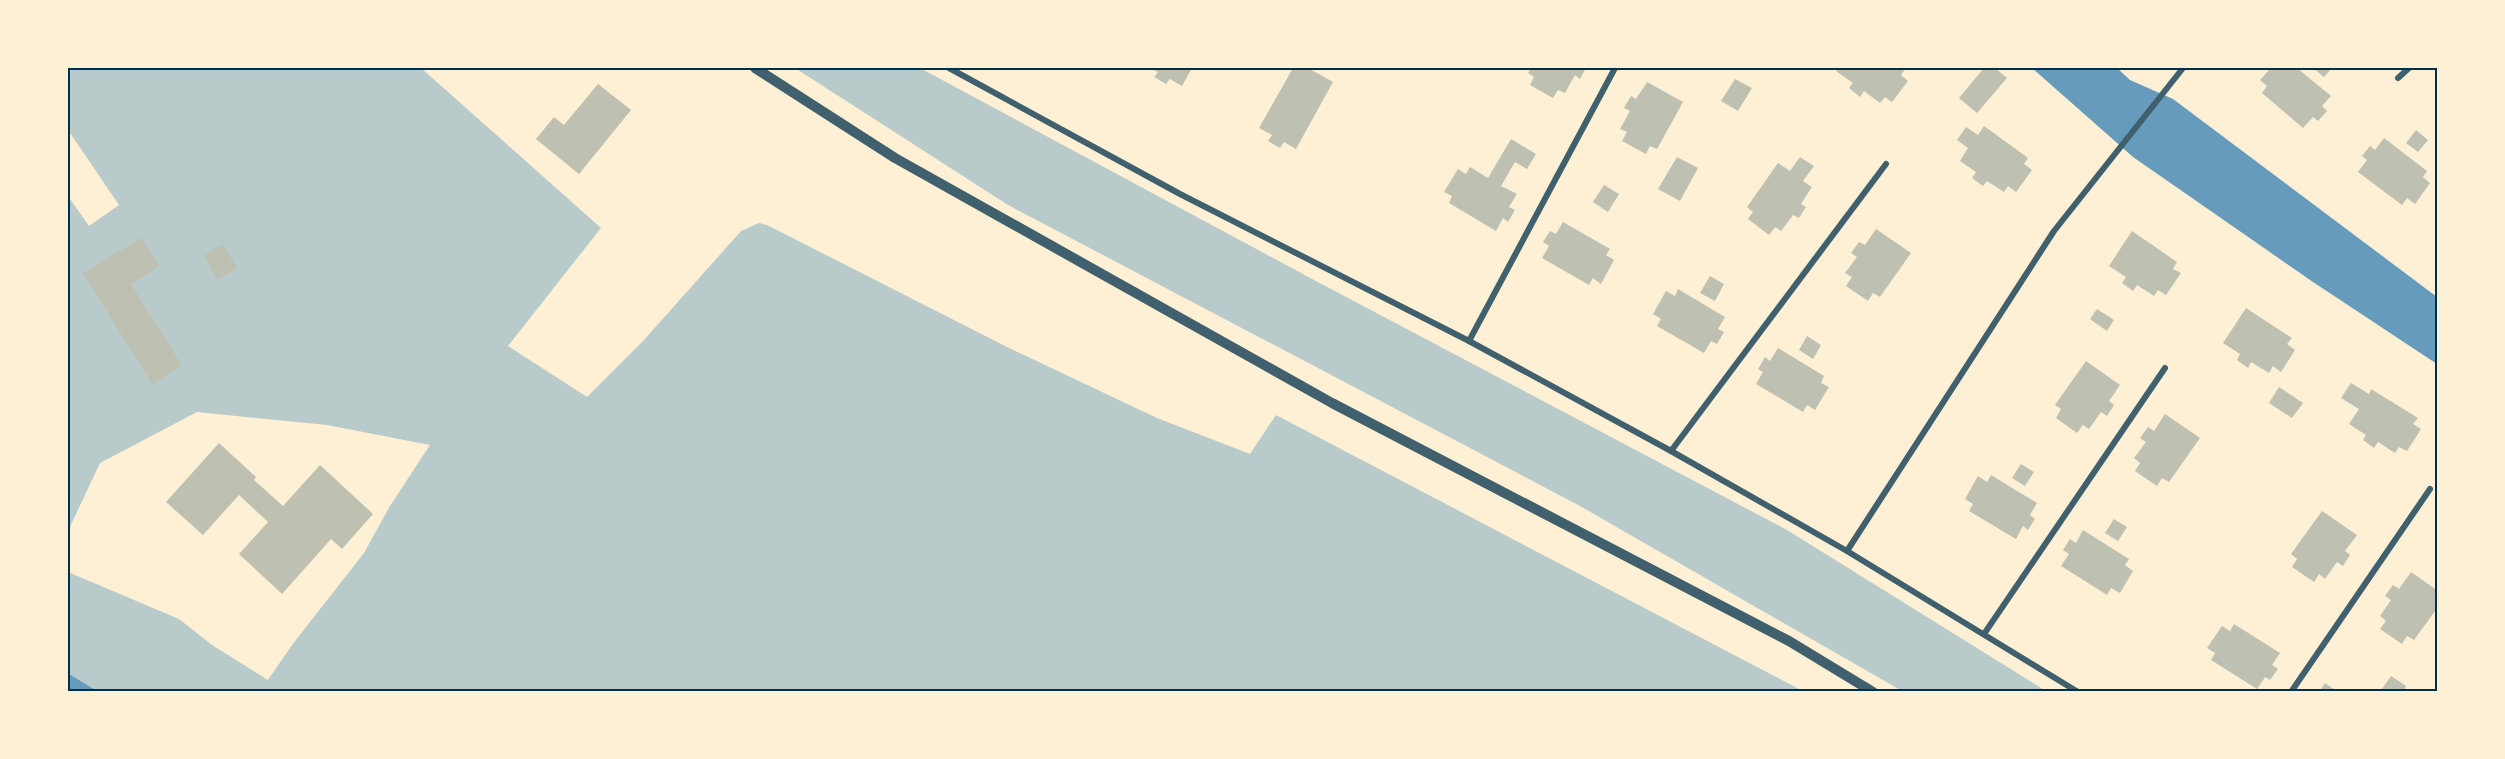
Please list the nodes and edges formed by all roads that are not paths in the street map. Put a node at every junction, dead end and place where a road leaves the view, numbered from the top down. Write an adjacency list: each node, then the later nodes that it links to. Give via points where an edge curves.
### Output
1 (755, 68): 14 (street, via 895,158 1332,403 1789,641)
2 (949, 68): 8 (street, via 1180,194)
3 (1615, 68): 8 (street)
4 (2183, 68): 12 (street, via 2054,231)
5 (2409, 68): 6 (street)
6 (2398, 78)
7 (1886, 164): 10 (street)
8 (1469, 341): 10 (street)
9 (2164, 368): 13 (street)
10 (1671, 451): 12 (street)
11 (2430, 489): 16 (street)
12 (1847, 551): 13 (street)
13 (1984, 634): 15 (street)
14 (1872, 692)
15 (2078, 692)
16 (2291, 692)

